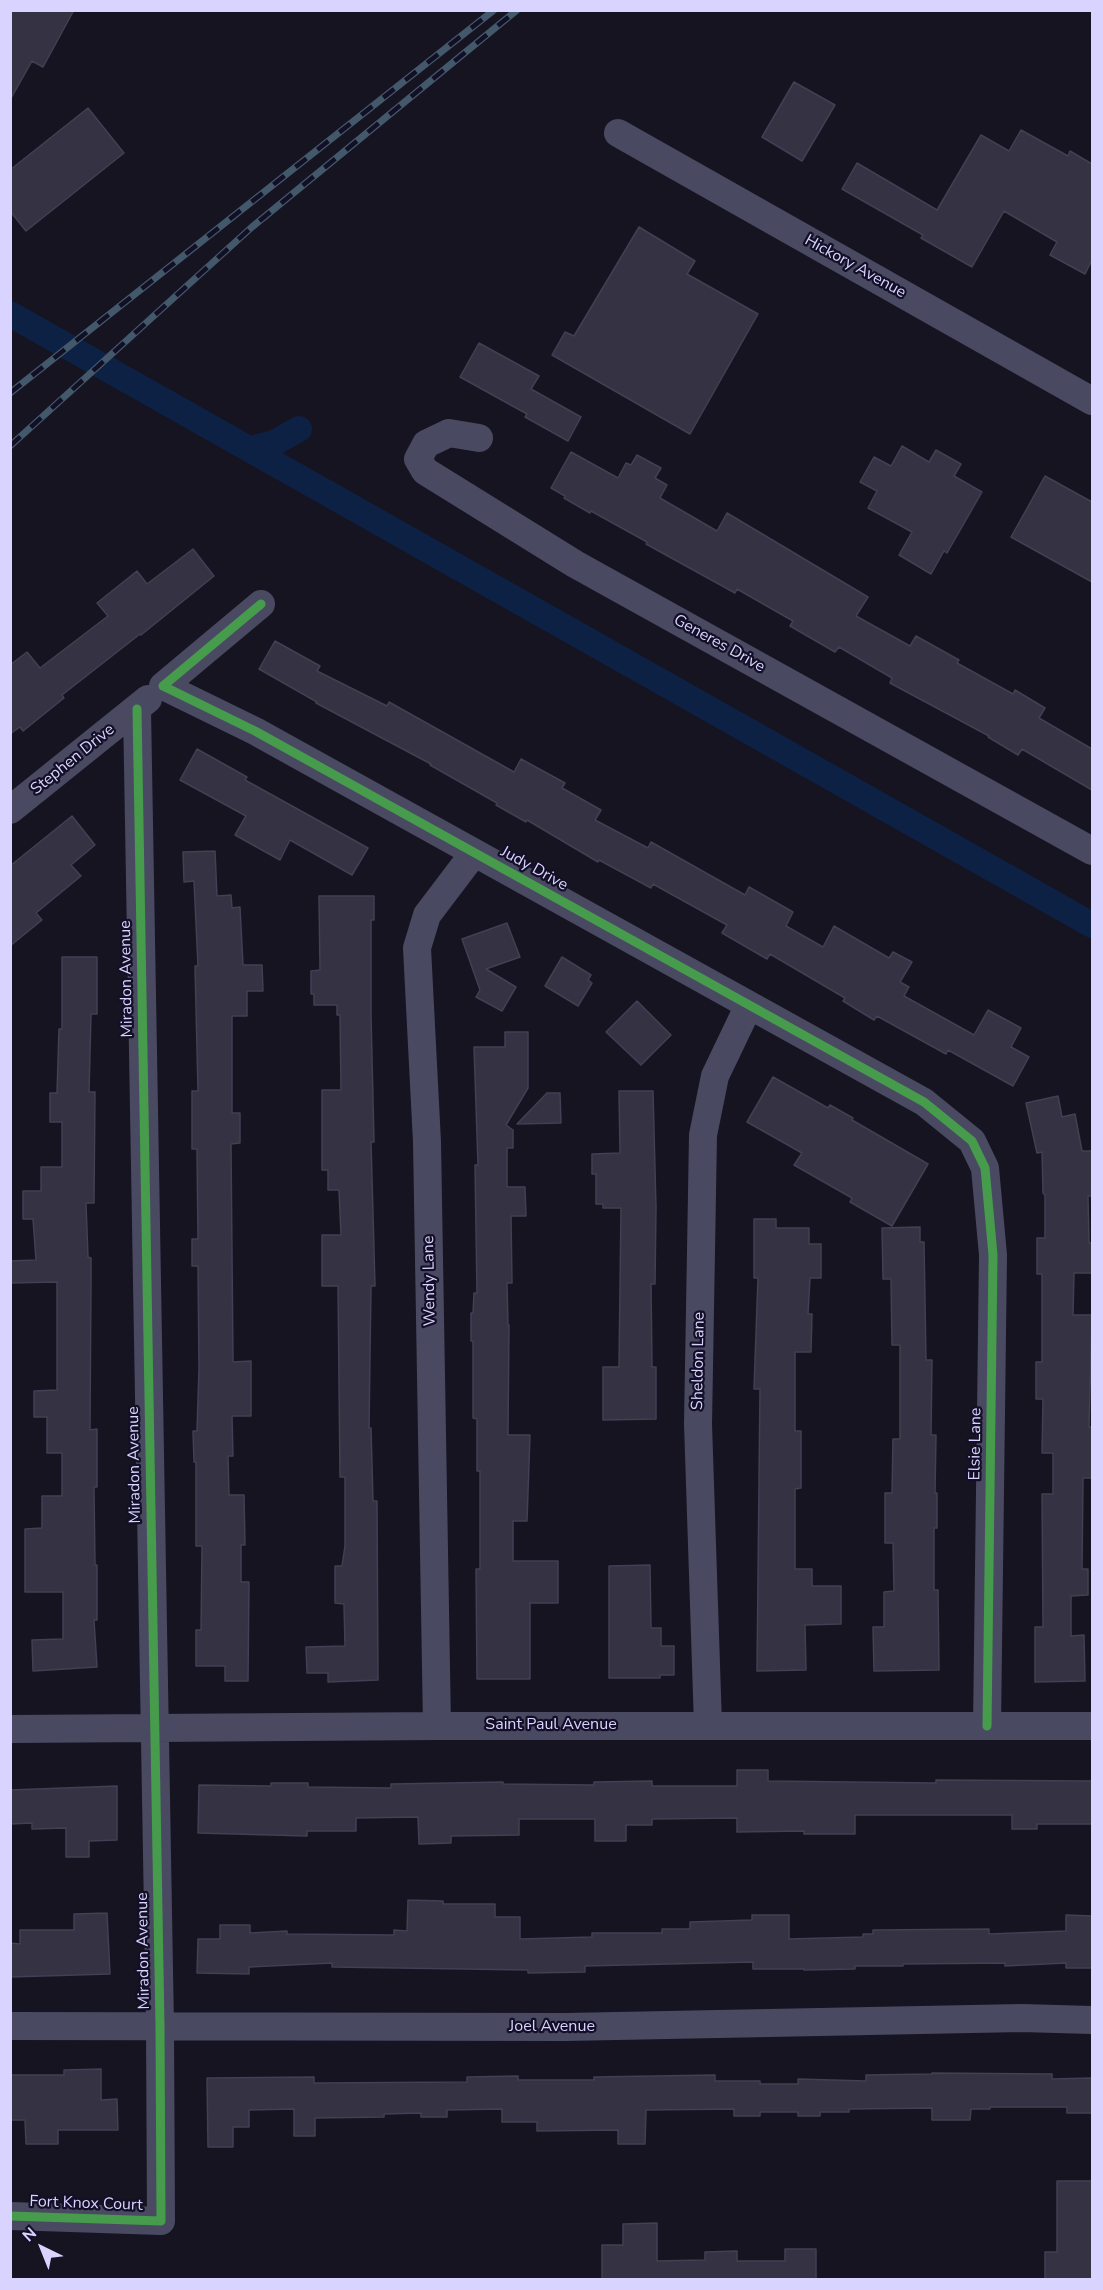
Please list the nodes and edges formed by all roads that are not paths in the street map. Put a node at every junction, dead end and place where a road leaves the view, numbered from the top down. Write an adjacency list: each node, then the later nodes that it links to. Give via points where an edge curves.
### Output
1 (618, 133): 2 (street, Hickory Avenue)
2 (1092, 401)
3 (479, 438): 8 (street, Generes Drive, via 449,433 426,444 418,459 425,471 575,564)
4 (261, 604): 5 (street)
5 (163, 686): 6 (street, Stephen Drive); 9 (street, Judy Drive, via 255,731)
6 (137, 709): 7 (street, Stephen Drive); 17 (street, Miradon Avenue)
7 (10, 810)
8 (1092, 851)
9 (474, 853): 10 (street, Judy Drive); 12 (street, Wendy Lane, via 428,915 417,948 427,1142)
10 (749, 1005): 11 (street, Judy Drive, via 924,1102 972,1141); 13 (street, Sheldon Lane, via 714,1076 703,1135 698,1424)
11 (982, 1164): 14 (street, Elsie Lane, via 986,1167 993,1255)
12 (437, 1725): 13 (street, Saint Paul Avenue); 17 (street, Saint Paul Avenue)
13 (708, 1725): 14 (street, Saint Paul Avenue)
14 (987, 1726): 15 (street, Saint Paul Avenue)
15 (1092, 1726)
16 (10, 1729): 17 (street, Saint Paul Avenue)
17 (154, 1729): 20 (street, Miradon Avenue)
18 (1092, 2020): 20 (street, Joel Avenue, via 566,2027)
19 (10, 2026): 20 (street, Joel Avenue)
20 (160, 2026): 22 (street, Miradon Avenue)
21 (10, 2216): 22 (street, Fort Knox Court)
22 (161, 2221)

